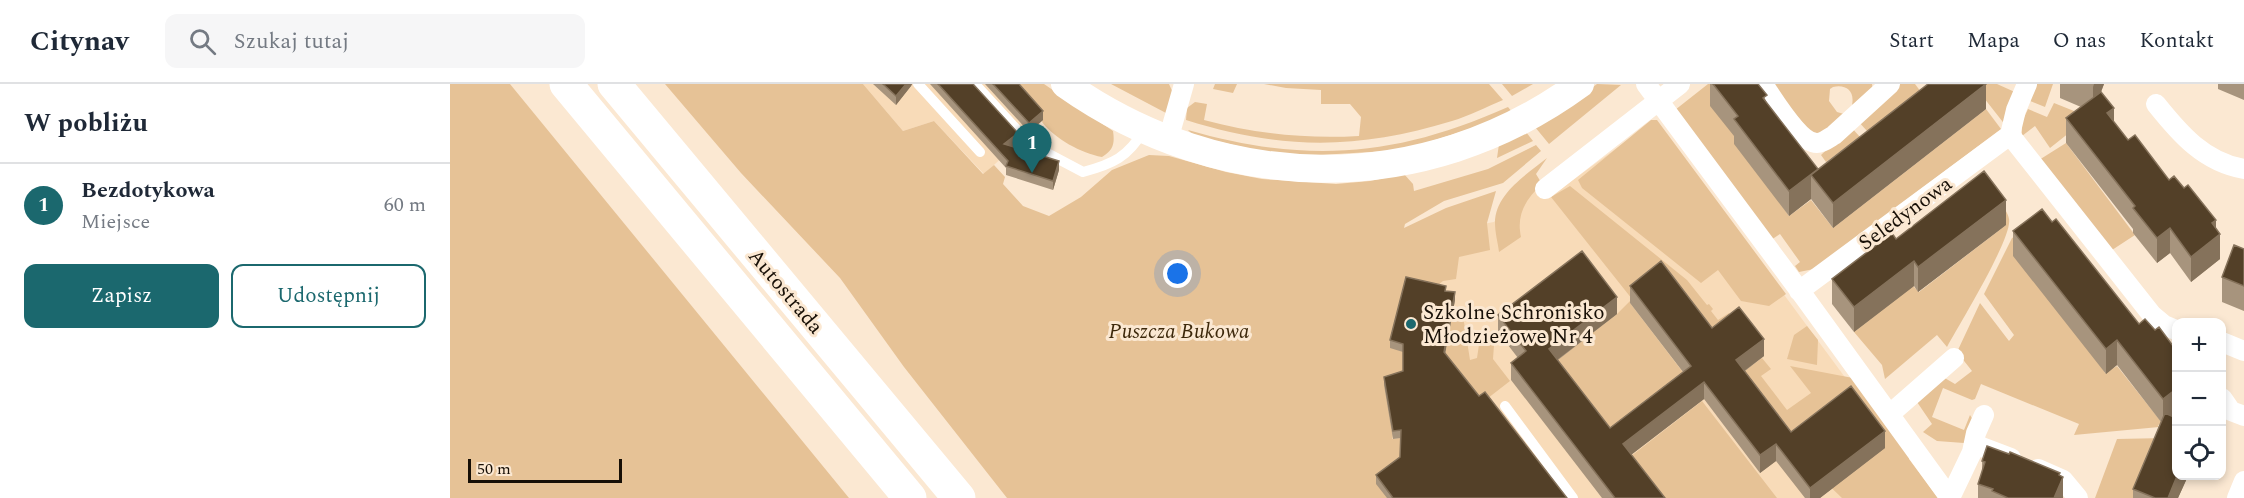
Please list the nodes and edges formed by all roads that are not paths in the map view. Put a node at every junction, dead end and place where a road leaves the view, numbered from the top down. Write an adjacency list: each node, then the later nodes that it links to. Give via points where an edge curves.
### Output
1 (566, 84): 32 (highway, Autostrada)
2 (614, 84): 33 (highway, Autostrada)
3 (918, 84): 17 (lane)
4 (975, 84): 15 (lane, via 1030,144 1083,172 1120,159)
5 (1065, 84): 15 (street, via 1112,115)
6 (1184, 84): 15 (street)
7 (1646, 84): 13 (street)
8 (1680, 84): 13 (street)
9 (1763, 84): 10 (street, via 1797,130 1816,143 1834,135)
10 (1890, 84)
11 (2027, 84): 16 (street)
12 (1572, 86): 15 (street, via 1524,120 1482,139 1424,158 1370,167 1321,170 1266,166 1199,152)
13 (1659, 102): 19 (street); 20 (street)
14 (2156, 104): 18 (street, via 2191,145 2212,158)
15 (1156, 135)
16 (2010, 135): 20 (street, Seledynowa); 21 (street, via 2152,315)
17 (980, 152)
18 (2244, 169)
19 (1545, 189)
20 (1799, 291): 27 (street)
21 (2170, 327)
22 (2226, 344): 23 (street)
23 (2244, 351)
24 (1954, 357): 27 (street)
25 (2226, 404): 29 (street, via 2231,411)
26 (1505, 406): 34 (lane)
27 (1890, 414): 35 (street)
28 (1984, 415): 30 (street)
29 (2244, 416)
30 (1974, 444): 35 (street); 36 (street, via 2063,480)
31 (2244, 481): 37 (street)
32 (910, 498)
33 (958, 498)
34 (1573, 498)
35 (1950, 498)
36 (2078, 498)
37 (2237, 498)

